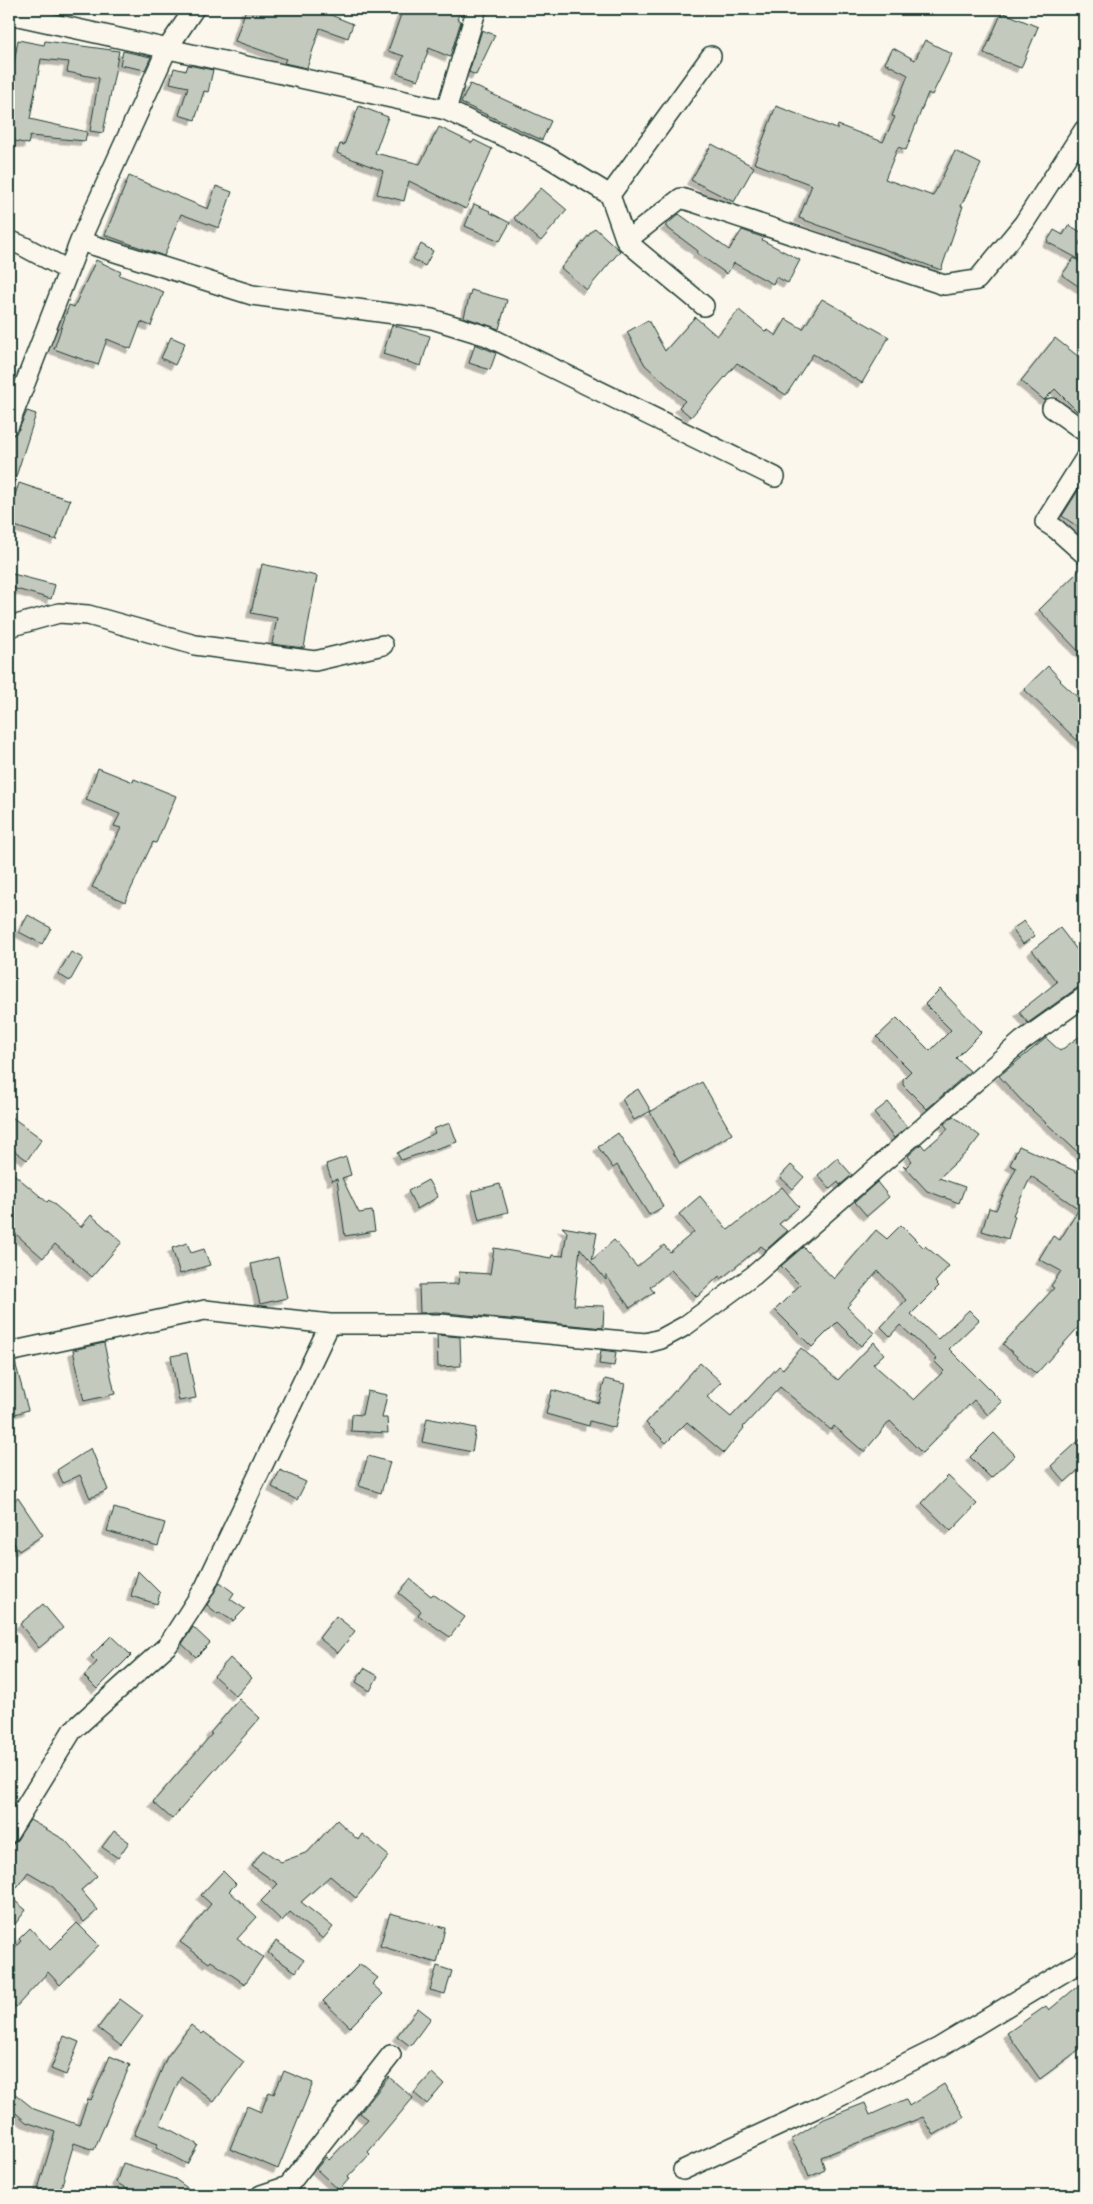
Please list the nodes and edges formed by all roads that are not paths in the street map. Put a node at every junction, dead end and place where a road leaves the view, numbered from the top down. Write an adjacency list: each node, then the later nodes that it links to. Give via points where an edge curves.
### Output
1 (194, 9): 4 (street)
2 (476, 11): 6 (street)
3 (9, 14): 4 (street)
4 (167, 49): 6 (street); 10 (street)
5 (711, 56): 8 (street)
6 (446, 110): 8 (street, via 548,157)
7 (1084, 130): 11 (street, via 1024,223 977,280 944,285 682,198)
8 (610, 195): 11 (street)
9 (9, 240): 12 (street)
10 (80, 241): 12 (street); 18 (street, via 252,295 432,319 487,336)
11 (626, 241): 13 (street)
12 (68, 270): 15 (street)
13 (704, 306)
14 (1052, 408): 16 (street)
15 (9, 425)
16 (1084, 431)
17 (1084, 460): 19 (street, via 1045,522)
18 (775, 477)
19 (1084, 554)
20 (9, 627): 21 (street, via 59,613 88,615 195,646 315,661)
21 (383, 645)
22 (1084, 997): 23 (street, via 1022,1041 754,1275 685,1326 661,1339 646,1343 440,1324)
23 (330, 1324): 24 (street, via 205,1310); 25 (street, via 204,1589 168,1646 72,1731)
24 (9, 1352)
25 (9, 1833)
26 (1084, 1960): 28 (street, via 940,2048)
27 (391, 2055): 29 (street, via 288,2186)
28 (683, 2170)
29 (261, 2195)

